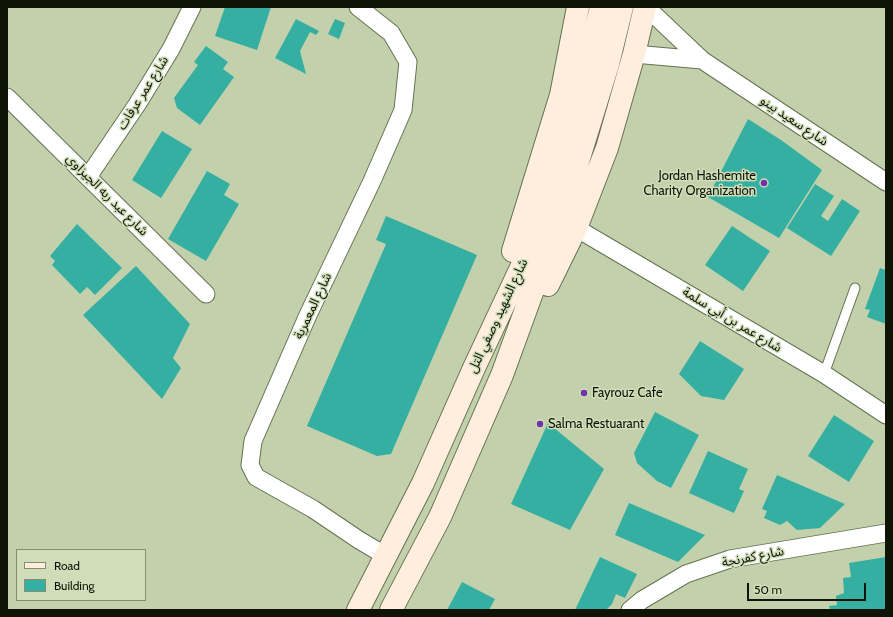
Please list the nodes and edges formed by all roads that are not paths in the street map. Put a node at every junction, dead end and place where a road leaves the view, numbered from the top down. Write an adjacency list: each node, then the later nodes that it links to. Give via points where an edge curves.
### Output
1 (192, 7): 10 (street, شارع عمر عرفات, via 138,103)
2 (358, 7): 21 (street, شارع المعمرية, via 391,32 408,62 403,110 253,441 250,465 256,477 313,509)
3 (578, 7): 16 (main road, via 561,95)
4 (601, 7): 12 (main road, شارع الشهيد وصفي التل)
5 (622, 7): 12 (main road, شارع الشهيد وصفي التل, via 608,64)
6 (645, 7): 7 (main road); 8 (street, شارع سعيد بينو)
7 (634, 54): 8 (street, شارع سعيد بينو); 13 (main road, via 607,148)
8 (702, 60): 11 (street, شارع سعيد بينو)
9 (7, 97): 10 (street, شارع عبد ربه الجيزاوي)
10 (88, 177): 15 (street, شارع عبد ربه الجيزاوي)
11 (886, 182)
12 (561, 186): 16 (main road, شارع الشهيد وصفي التل); 18 (main road, شارع الشهيد وصفي التل)
13 (576, 228): 17 (street, شارع عمر بن أبي سلمة); 18 (main road)
14 (855, 288): 17 (lane)
15 (206, 294)
16 (474, 368): 21 (main road, شارع الشهيد وصفي التل, via 423,483)
17 (824, 374): 19 (street, شارع عمر بن أبي سلمة)
18 (502, 375): 23 (main road, شارع الشهيد وصفي التل, via 440,517)
19 (886, 415)
20 (886, 533): 24 (street, شارع كفرنجة, via 730,559 686,574)
21 (386, 556): 22 (main road, شارع الشهيد وصفي التل)
22 (358, 610)
23 (391, 610)
24 (630, 610)

